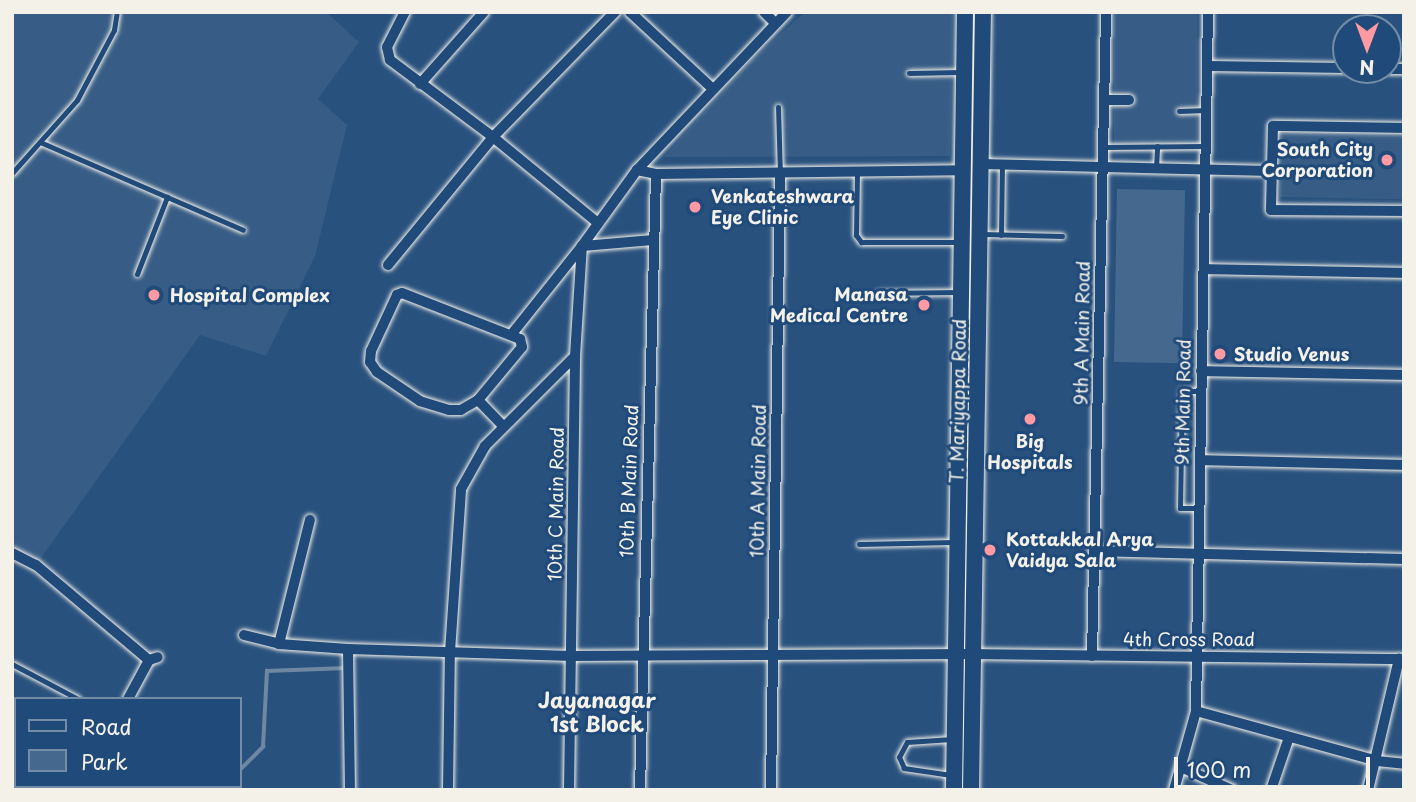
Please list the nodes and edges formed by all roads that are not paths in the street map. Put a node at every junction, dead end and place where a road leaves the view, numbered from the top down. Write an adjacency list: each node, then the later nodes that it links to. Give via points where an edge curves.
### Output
1 (117, 12): 26 (lane, via 114,30 77,100)
2 (405, 12): 17 (street, via 387,53)
3 (484, 12): 17 (street)
4 (615, 12): 25 (street)
5 (630, 12): 18 (street)
6 (764, 12): 12 (street)
7 (787, 12): 12 (street)
8 (965, 12): 15 (main road, T. Mariyappa Road)
9 (983, 12): 30 (main road, T. Mariyappa Road)
10 (1106, 12): 19 (street, 9th A Main Road)
11 (1208, 12): 13 (street, 9th Main Road)
12 (775, 23): 18 (street)
13 (1208, 66): 14 (street); 22 (street, 9th Main Road)
14 (1332, 68)
15 (964, 72): 16 (lane); 36 (main road, T. Mariyappa Road)
16 (909, 73)
17 (420, 84): 25 (street)
18 (713, 89): 35 (street)
19 (1105, 100): 20 (street); 29 (street, 9th A Main Road)
20 (1129, 100)
21 (778, 107): 40 (lane)
22 (1207, 110): 23 (lane); 28 (street, 9th Main Road)
23 (1178, 111)
24 (1404, 128): 37 (street, via 1272,126)
25 (493, 137): 44 (street); 52 (street)
26 (40, 142): 39 (lane); 42 (lane)
27 (1157, 146): 28 (lane); 29 (lane); 33 (lane)
28 (1205, 146): 34 (street, 9th Main Road)
29 (1104, 147): 32 (street, 9th A Main Road)
30 (982, 164): 31 (street); 46 (main road, T. Mariyappa Road)
31 (1002, 164): 32 (street); 47 (lane)
32 (1104, 167): 33 (street); 71 (street, 9th A Main Road)
33 (1156, 168): 34 (street)
34 (1205, 169): 37 (street); 53 (street, 9th Main Road)
35 (636, 170): 41 (street); 44 (street)
36 (962, 170): 38 (street); 50 (main road, T. Mariyappa Road)
37 (1271, 171): 43 (street, via 1270,210)
38 (857, 172): 40 (street); 50 (lane, via 856,235 861,242)
39 (12, 173)
40 (780, 173): 41 (street); 81 (street, 10th A Main Road)
41 (656, 174): 49 (street, 10th B Main Road)
42 (167, 197): 45 (lane); 55 (lane)
43 (1404, 211)
44 (598, 223): 51 (street)
45 (243, 230)
46 (980, 234): 47 (lane); 80 (main road, T. Mariyappa Road)
47 (1002, 235): 48 (lane)
48 (1062, 236)
49 (654, 240): 51 (street); 84 (street, 10th B Main Road)
50 (961, 242): 56 (main road, T. Mariyappa Road)
51 (582, 246): 58 (street); 59 (street, 10th C Main Road)
52 (388, 265)
53 (1204, 269): 54 (street); 60 (street, 9th Main Road)
54 (1404, 272)
55 (137, 274)
56 (961, 292): 57 (lane); 69 (main road, T. Mariyappa Road)
57 (878, 293)
58 (511, 335): 63 (street, via 520,338 522,347); 63 (street, via 402,293 395,298 371,351 370,362 377,372 420,401 449,410 461,410)
59 (575, 356): 64 (street); 83 (street, 10th C Main Road)
60 (1201, 371): 61 (street); 62 (street, 9th Main Road)
61 (1404, 374)
62 (1201, 391): 65 (street, 9th Main Road); 67 (lane, via 1182,391 1180,495 1180,508)
63 (478, 400): 64 (street)
64 (504, 427): 78 (street, via 485,446 461,489)
65 (1200, 460): 66 (street); 67 (street, 9th Main Road)
66 (1404, 466)
67 (1199, 508): 73 (street, 9th Main Road)
68 (310, 520): 76 (street)
69 (957, 542): 70 (lane); 79 (main road, T. Mariyappa Road)
70 (859, 544)
71 (1094, 551): 73 (street); 85 (street, 9th A Main Road)
72 (12, 553): 89 (street, via 36,565 154,658)
73 (1198, 553): 74 (street); 82 (street, 9th Main Road)
74 (1404, 559)
75 (244, 635): 76 (street, 4th Cross Road)
76 (279, 644): 77 (street, 4th Cross Road)
77 (348, 649): 78 (street, 4th Cross Road); 97 (street)
78 (450, 652): 83 (street, 4th Cross Road); 98 (street)
79 (956, 654): 80 (street, 4th Cross Road); 81 (street, 4th Cross Road); 92 (main road, T. Mariyappa Road)
80 (973, 654): 85 (street, 4th Cross Road); 102 (main road, T. Mariyappa Road)
81 (773, 655): 84 (street, 4th Cross Road); 101 (street, 10th A Main Road)
82 (1198, 655): 85 (street, 4th Cross Road); 86 (street, 4th Cross Road); 90 (street, 9th Main Road)
83 (571, 656): 84 (street, 4th Cross Road); 99 (street, 10th C Main Road)
84 (641, 656): 100 (street, 10th B Main Road)
85 (1092, 656)
86 (1401, 659): 93 (street)
87 (12, 664): 88 (lane)
88 (74, 697)
89 (133, 697)
90 (1196, 711): 91 (street); 95 (street, 9th Main Road)
91 (1289, 737): 93 (street); 105 (street)
92 (954, 739): 96 (main road, T. Mariyappa Road); 96 (lane, via 907,742 899,757 911,770)
93 (1377, 761): 94 (street); 106 (street)
94 (1404, 764)
95 (1184, 768): 103 (street, 9th Main Road); 104 (street)
96 (954, 782)
97 (349, 790)
98 (449, 790)
99 (569, 790)
100 (640, 790)
101 (771, 790)
102 (971, 790)
103 (1174, 790)
104 (1232, 790)
105 (1271, 790)
106 (1367, 790)

